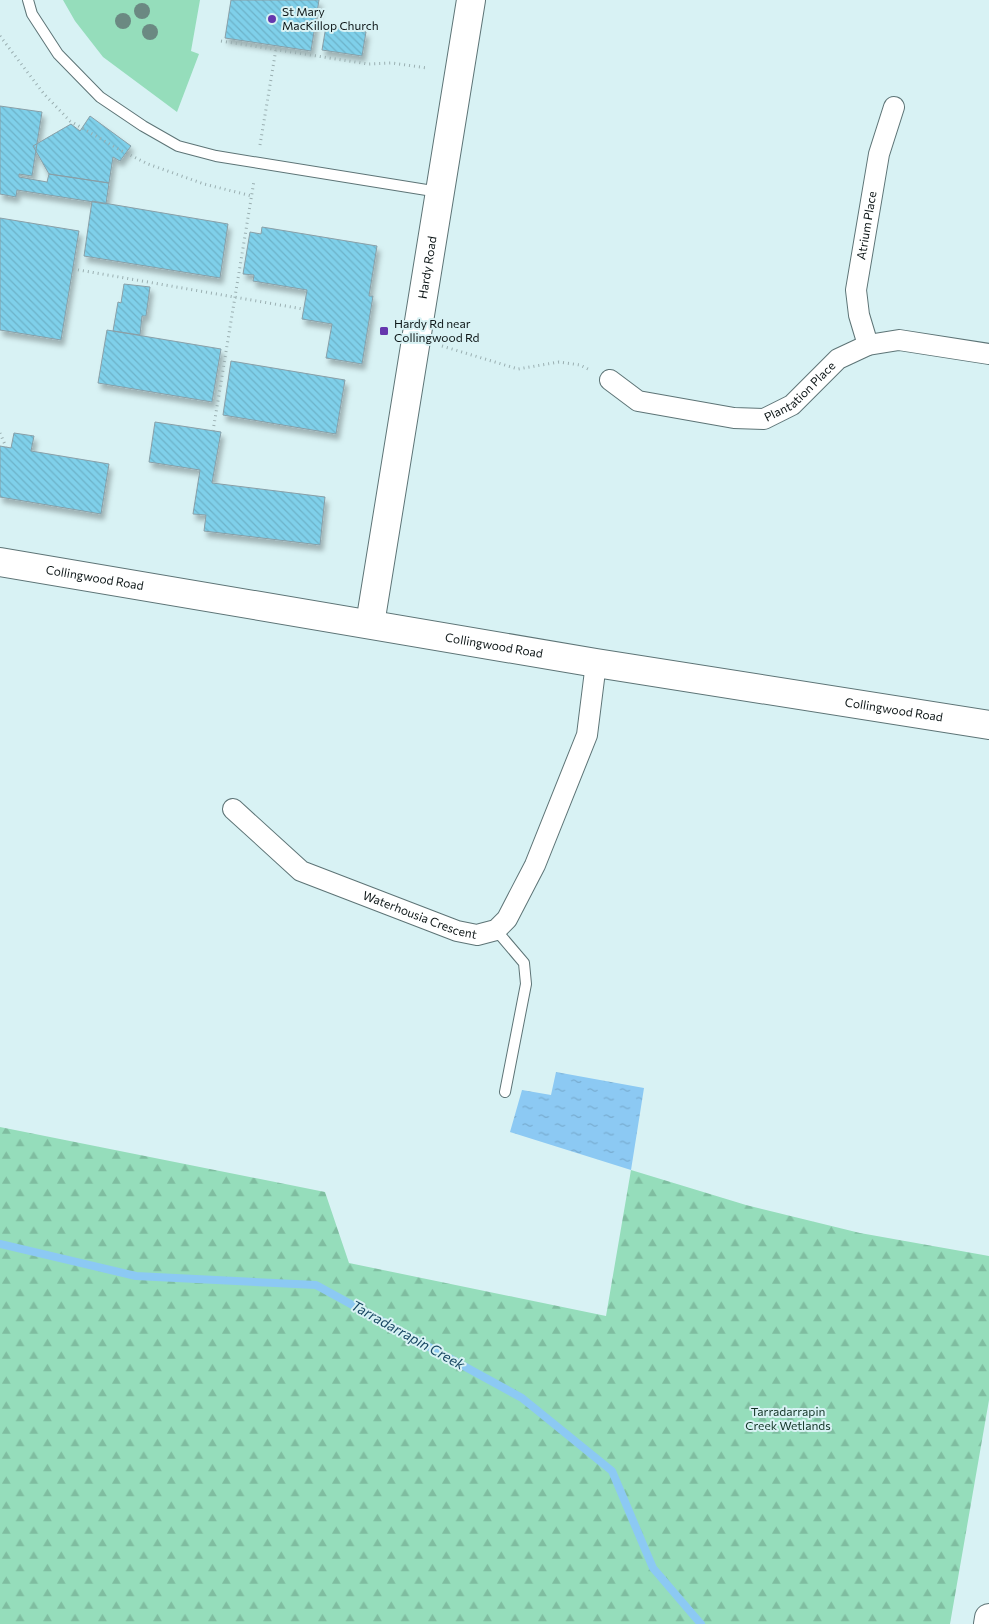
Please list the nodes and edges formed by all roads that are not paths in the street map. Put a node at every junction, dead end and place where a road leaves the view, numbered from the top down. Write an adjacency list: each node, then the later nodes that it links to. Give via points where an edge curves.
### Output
1 (28, 0): 4 (lane, via 32,14 58,54 100,97 178,146 216,156)
2 (470, 0): 4 (street, Hardy Road)
3 (894, 107): 5 (street, Atrium Place, via 879,154 856,290)
4 (440, 192): 9 (street, Hardy Road)
5 (868, 345): 6 (street, Plantation Place, via 899,340); 7 (street, Plantation Place, via 838,359 792,405 764,419 734,418 638,401)
6 (989, 354)
7 (610, 380)
8 (0, 562): 9 (street, Collingwood Road)
9 (370, 624): 10 (street, Collingwood Road)
10 (596, 663): 11 (street, Collingwood Road); 13 (street, Waterhousia Crescent, via 587,735 535,865 507,919)
11 (989, 725)
12 (232, 809): 13 (street, Waterhousia Crescent, via 301,871 457,931 477,936)
13 (496, 930): 14 (lane, via 524,963 526,984)
14 (505, 1092)
15 (989, 1618): 16 (street)
16 (988, 1624)

